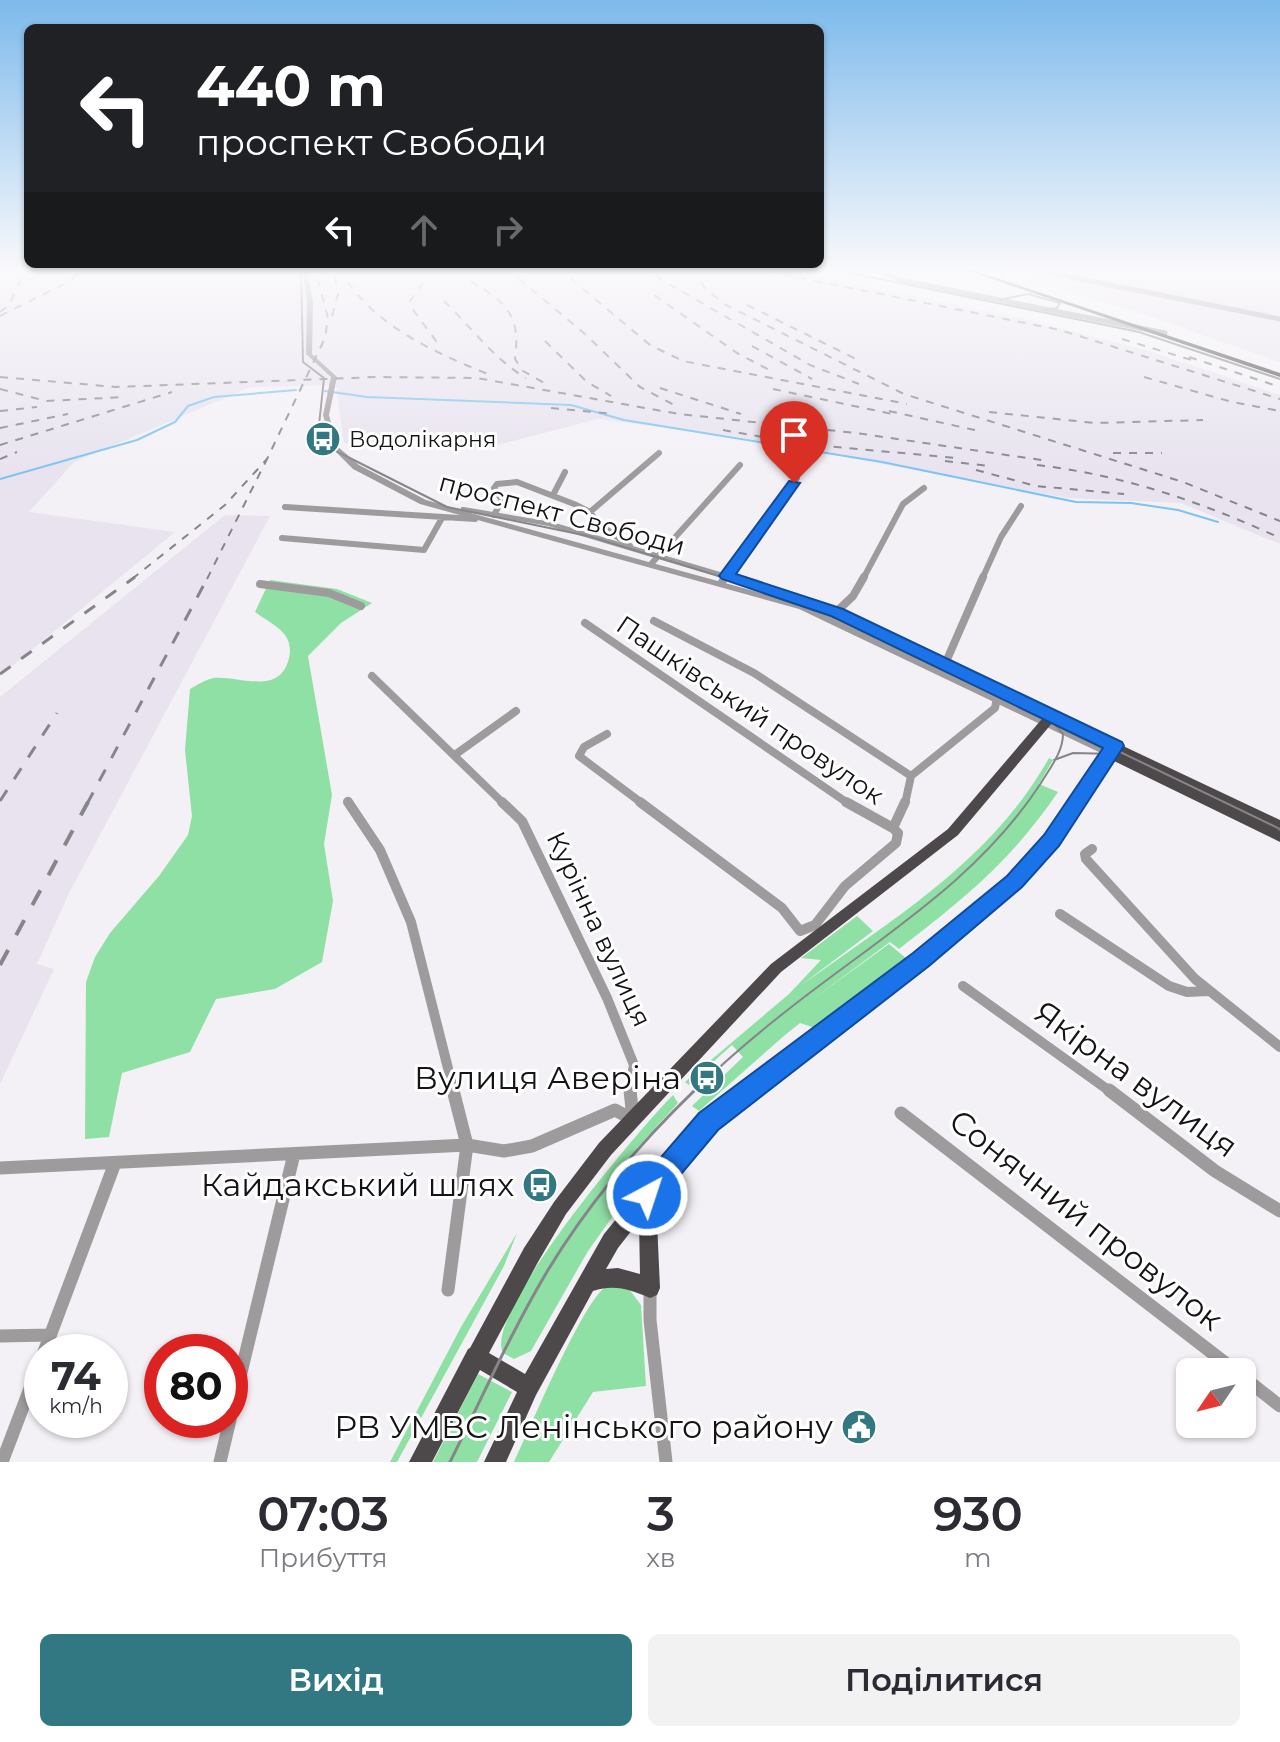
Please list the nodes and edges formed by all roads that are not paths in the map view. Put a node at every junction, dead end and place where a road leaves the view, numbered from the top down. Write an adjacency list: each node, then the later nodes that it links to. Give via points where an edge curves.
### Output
1 (309, 336): 4 (street, via 309,354 335,379 326,415)
2 (1174, 336): 3 (highway)
3 (1280, 375)
4 (334, 447): 14 (street, проспект Свободи, via 431,498); 16 (street, проспект Свободи, via 356,467 402,492)
5 (659, 453): 13 (street)
6 (740, 465): 19 (street)
7 (565, 472): 10 (street)
8 (797, 478): 21 (street)
9 (924, 488): 24 (street, via 914,492 856,591)
10 (553, 495): 13 (street); 14 (street, via 517,482 497,484 494,488 502,500)
11 (1021, 506): 27 (street, via 1001,537)
12 (285, 507): 15 (street)
13 (590, 512): 18 (street)
14 (494, 515): 18 (street, проспект Свободи)
15 (442, 518): 16 (street); 17 (street, via 424,550)
16 (475, 519): 20 (street, проспект Свободи)
17 (282, 538)
18 (630, 546): 19 (street, проспект Свободи)
19 (661, 556): 20 (street); 21 (street, проспект Свободи)
20 (652, 563): 21 (street, проспект Свободи)
21 (725, 579): 24 (street, проспект Свободи)
22 (260, 584): 23 (street, via 329,593)
23 (361, 606)
24 (834, 615): 27 (street, проспект Свободи)
25 (654, 621): 35 (street, via 767,680)
26 (585, 623): 38 (street, Пашківський провулок, via 796,769)
27 (943, 668): 29 (street, проспект Свободи); 31 (street, проспект Свободи)
28 (372, 676): 34 (street, Курінна вулиця)
29 (997, 698): 31 (street, проспект Свободи); 35 (street, via 995,708)
30 (516, 711): 34 (street)
31 (1049, 719): 33 (highway, проспект Свободи); 46 (highway, via 953,832 776,968)
32 (607, 734): 38 (street, via 579,756 782,908 800,931 815,925 845,886 896,843)
33 (1112, 749): 37 (highway, проспект Свободи); 39 (highway, проспект Свободи); 51 (highway, via 1052,841 1014,882 708,1121)
34 (456, 754): 46 (street, Курінна вулиця, via 522,821 541,854 634,1065 628,1099)
35 (911, 776): 38 (street)
36 (348, 801): 47 (street, via 380,850 406,910)
37 (1280, 826)
38 (893, 828)
39 (1280, 837)
40 (1092, 849): 43 (street, via 1085,854 1090,864)
41 (1060, 914): 43 (street, via 1169,986)
42 (963, 986): 52 (street, Якірна вулиця, via 1215,1171)
43 (1208, 991): 44 (street)
44 (1280, 1047)
45 (901, 1113): 61 (street, Сонячний провулок)
46 (633, 1120): 47 (street, via 615,1110 532,1146 504,1151); 60 (highway, via 560,1208)
47 (467, 1145): 48 (street); 55 (street)
48 (294, 1154): 49 (street); 59 (street)
49 (115, 1163): 50 (street); 56 (street)
50 (0, 1168)
51 (647, 1195): 53 (highway); 54 (highway)
52 (1280, 1211)
53 (584, 1287): 54 (highway, via 604,1276 621,1275); 63 (highway)
54 (650, 1288): 71 (street)
55 (448, 1290)
56 (50, 1334)
57 (0, 1336): 58 (street)
58 (24, 1336)
59 (248, 1344)
60 (475, 1356): 63 (highway); 69 (highway)
61 (1219, 1358)
62 (1256, 1387): 65 (street)
63 (529, 1388): 70 (highway)
64 (24, 1404): 67 (street)
65 (1280, 1406)
66 (226, 1438): 68 (street)
67 (2, 1462)
68 (220, 1462)
69 (420, 1462)
70 (495, 1462)
71 (666, 1462)

